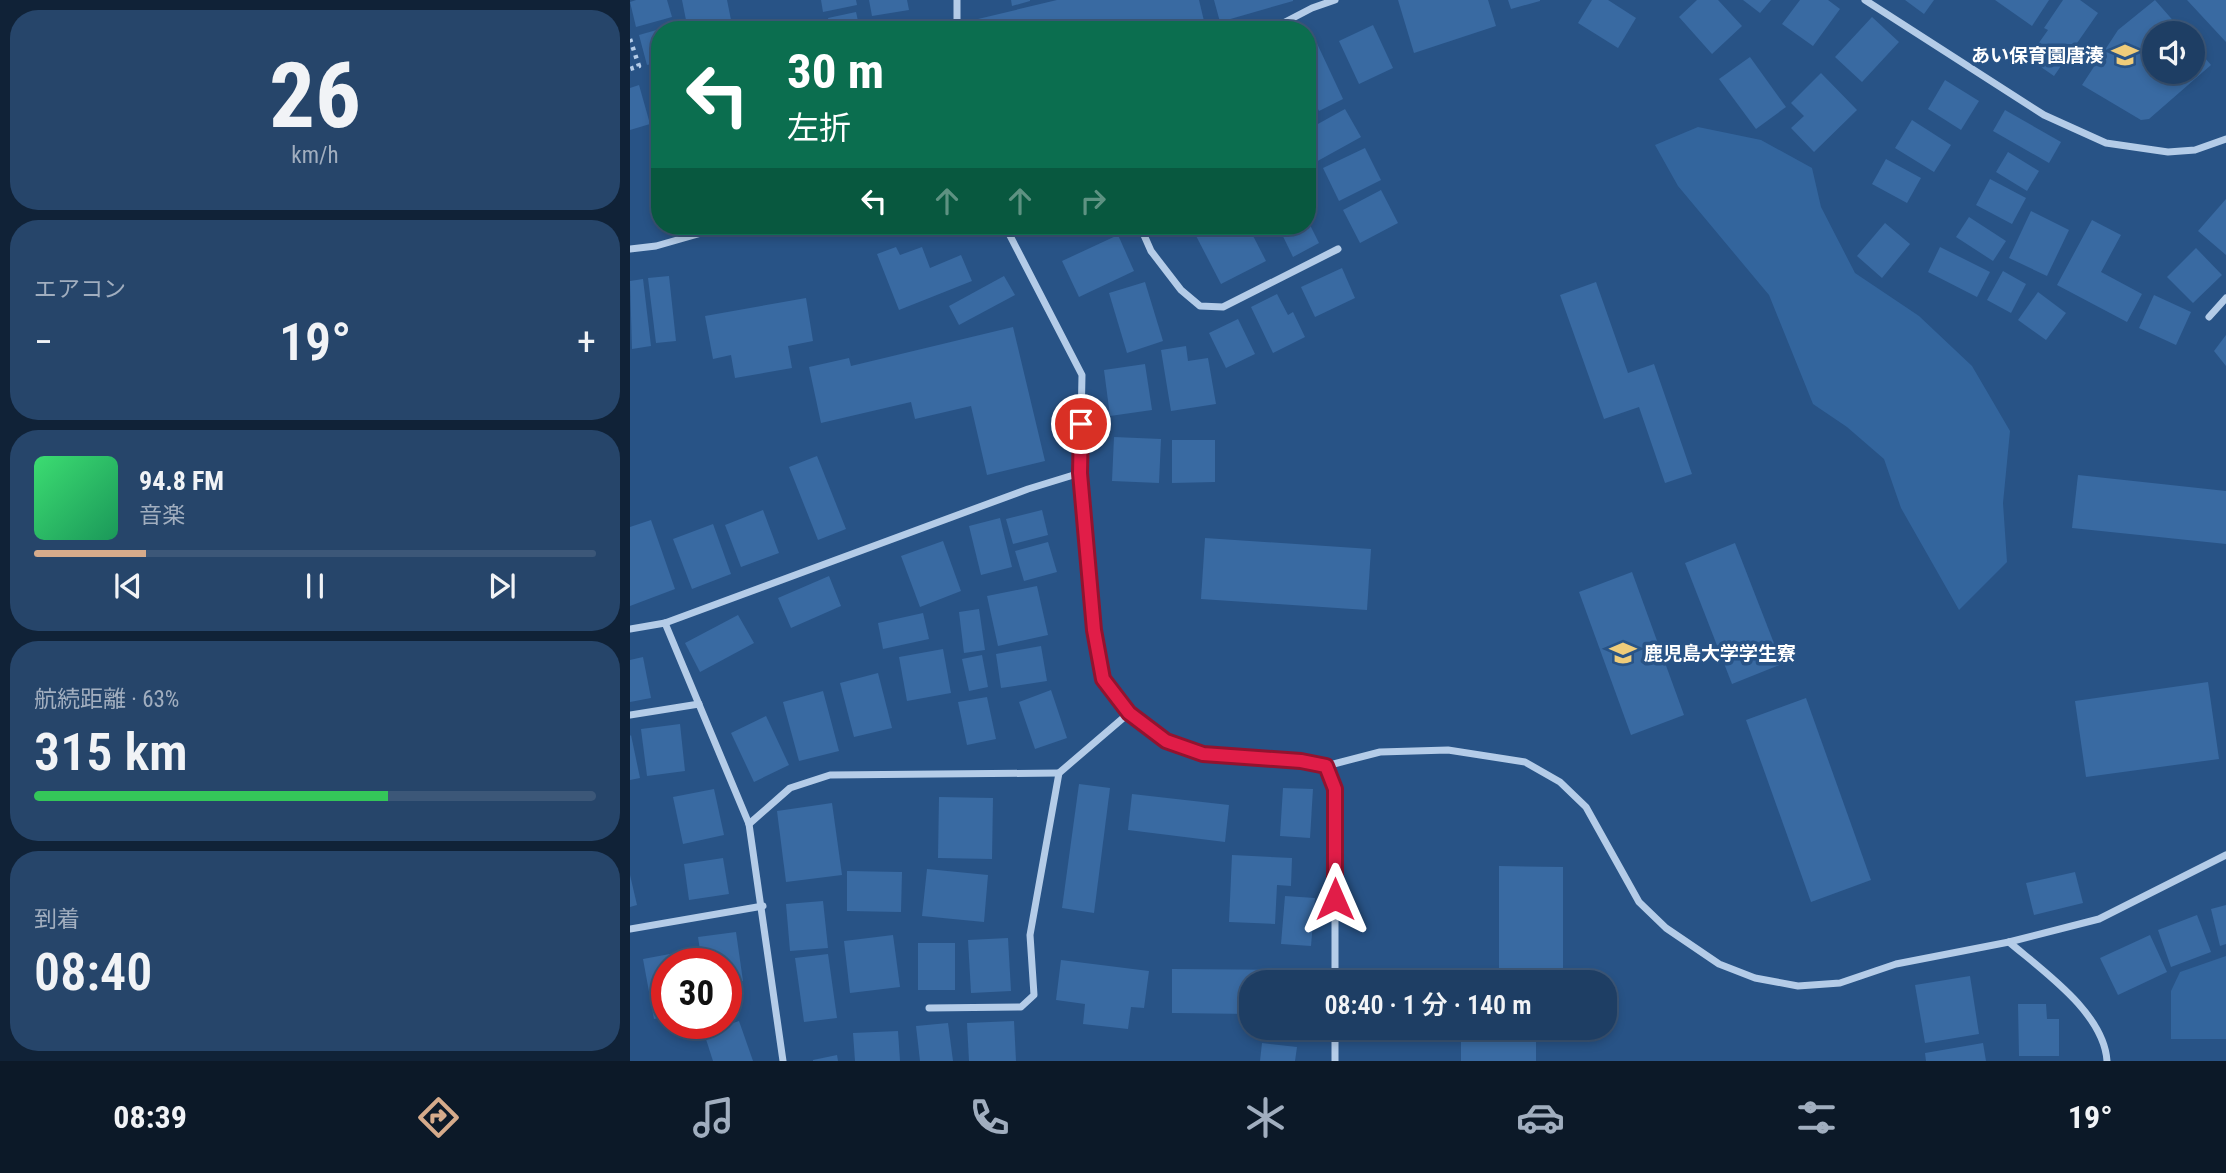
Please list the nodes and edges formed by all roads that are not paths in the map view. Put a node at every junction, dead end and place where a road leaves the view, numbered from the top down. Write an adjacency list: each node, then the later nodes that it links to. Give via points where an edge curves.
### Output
1 (957, 0): 4 (street)
2 (1335, 0): 5 (street)
3 (1865, 0): 6 (street, via 2043,115 2106,143 2168,152 2195,150)
4 (957, 21)
5 (1290, 21)
6 (2226, 139)
7 (694, 235): 10 (street)
8 (1010, 235): 14 (street, via 1082,375)
9 (1144, 235): 11 (street, via 1181,290 1200,306 1223,307)
10 (630, 249)
11 (1338, 249)
12 (2226, 298): 13 (street)
13 (2209, 317)
14 (1080, 473): 15 (street); 18 (street, via 1094,630 1103,679)
15 (664, 623): 16 (street); 17 (street)
16 (630, 629)
17 (699, 704): 19 (street); 22 (street)
18 (1129, 713): 20 (street, via 1166,741 1203,754); 21 (street)
19 (630, 715)
20 (1326, 766): 26 (street, via 1380,752 1448,750 1525,762 1560,782 1586,807 1639,902 1666,928 1720,964 1755,978 1798,986 1840,983 1896,964); 27 (street, via 1335,789)
21 (1059, 773): 22 (street, via 830,775 790,788); 28 (street, via 1030,935 1034,995 1021,1007)
22 (749, 824): 24 (street)
23 (2226, 855): 26 (street, via 2099,919)
24 (763, 906): 25 (street); 30 (street)
25 (630, 929)
26 (2009, 942): 32 (street, via 2076,998 2106,1046)
27 (1335, 970)
28 (929, 1008)
29 (1335, 1040): 31 (street)
30 (783, 1061)
31 (1335, 1061)
32 (2107, 1061)

